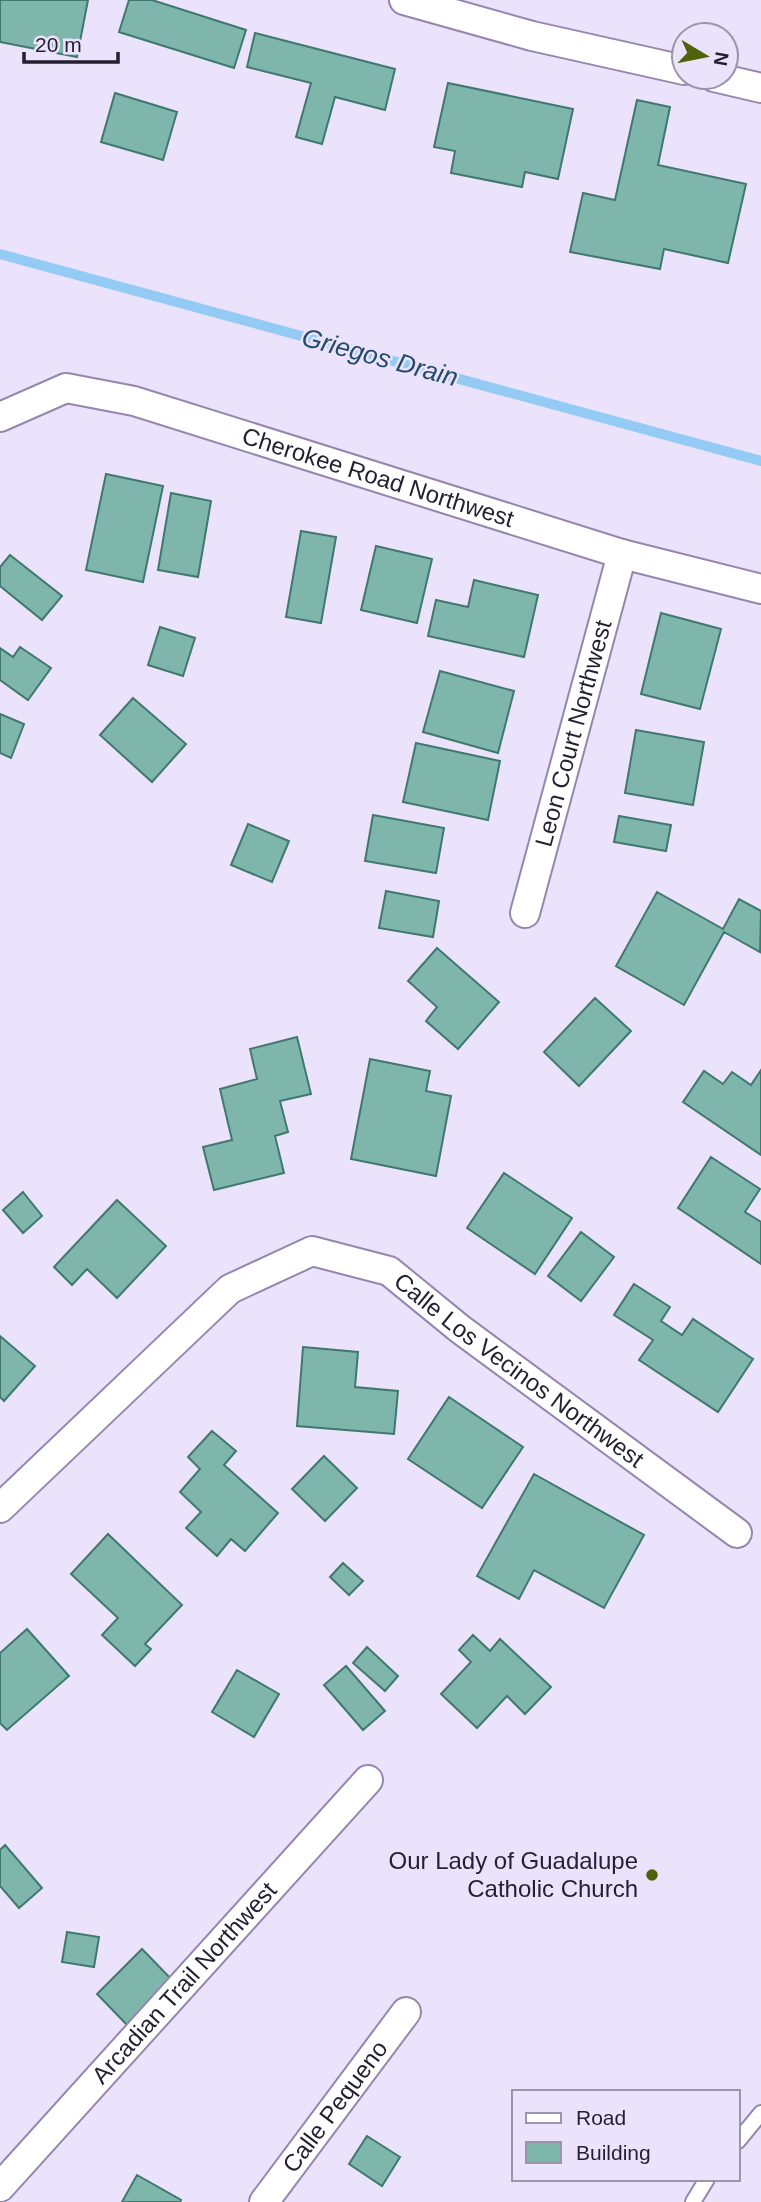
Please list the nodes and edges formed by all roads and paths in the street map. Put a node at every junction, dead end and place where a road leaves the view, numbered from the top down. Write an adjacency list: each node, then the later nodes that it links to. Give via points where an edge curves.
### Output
1 (404, 0): 2 (street, via 532,36)
2 (670, 67)
3 (740, 83): 4 (street)
4 (761, 88)
5 (0, 417): 6 (street, Cherokee Road Northwest, via 66,388 134,401)
6 (622, 554): 7 (street, Cherokee Road Northwest); 8 (street, Leon Court Northwest)
7 (761, 589)
8 (526, 913)
9 (0, 1508): 10 (street, Calle Los Vecinos Northwest, via 230,1289 312,1251 389,1271 460,1329)
10 (737, 1533)
11 (368, 1780): 16 (street, Arcadian Trail Northwest)
12 (406, 2012): 17 (street, Calle Pequeno)
13 (761, 2113): 14 (lane)
14 (740, 2139)
15 (706, 2181): 18 (lane)
16 (0, 2187)
17 (264, 2202)
18 (692, 2202)

